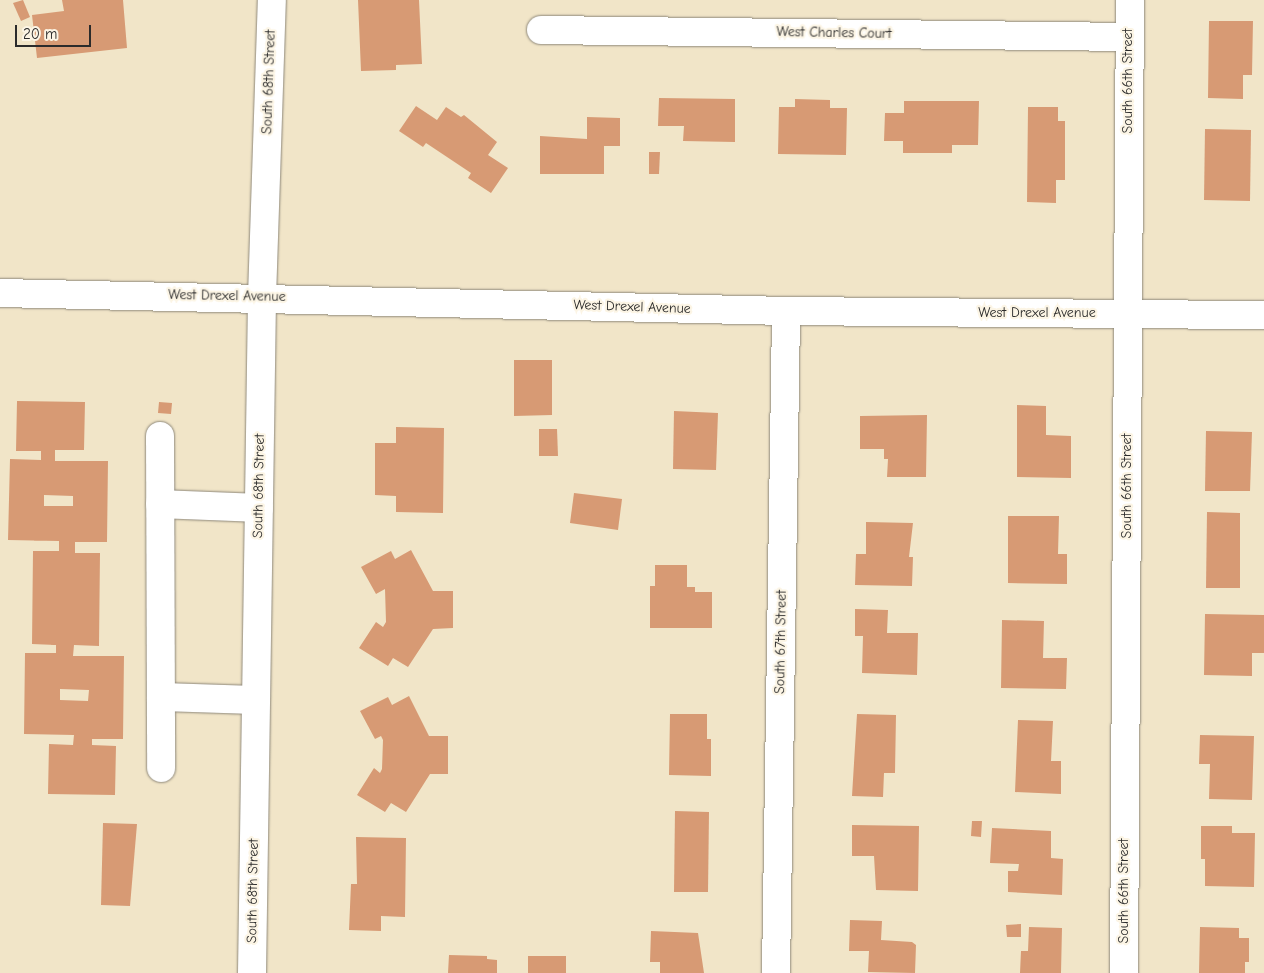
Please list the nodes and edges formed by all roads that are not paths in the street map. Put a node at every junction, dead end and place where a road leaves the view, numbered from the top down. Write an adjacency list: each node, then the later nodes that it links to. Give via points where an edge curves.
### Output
1 (272, 0): 6 (street, South 68th Street)
2 (1130, 0): 4 (street, South 66th Street)
3 (541, 30): 4 (street, West Charles Court)
4 (1127, 37): 8 (street, South 66th Street)
5 (0, 293): 6 (street, West Drexel Avenue)
6 (262, 297): 7 (street, West Drexel Avenue); 12 (street, South 68th Street)
7 (786, 311): 8 (street, West Drexel Avenue); 17 (street, South 67th Street)
8 (1128, 314): 9 (street, West Drexel Avenue); 18 (street, South 66th Street)
9 (1264, 315)
10 (160, 436): 11 (street)
11 (160, 504): 12 (street); 13 (street)
12 (259, 508): 14 (street, South 68th Street)
13 (160, 697): 14 (street); 15 (street)
14 (256, 700): 16 (street, South 68th Street)
15 (161, 768)
16 (252, 973)
17 (776, 973)
18 (1124, 973)

